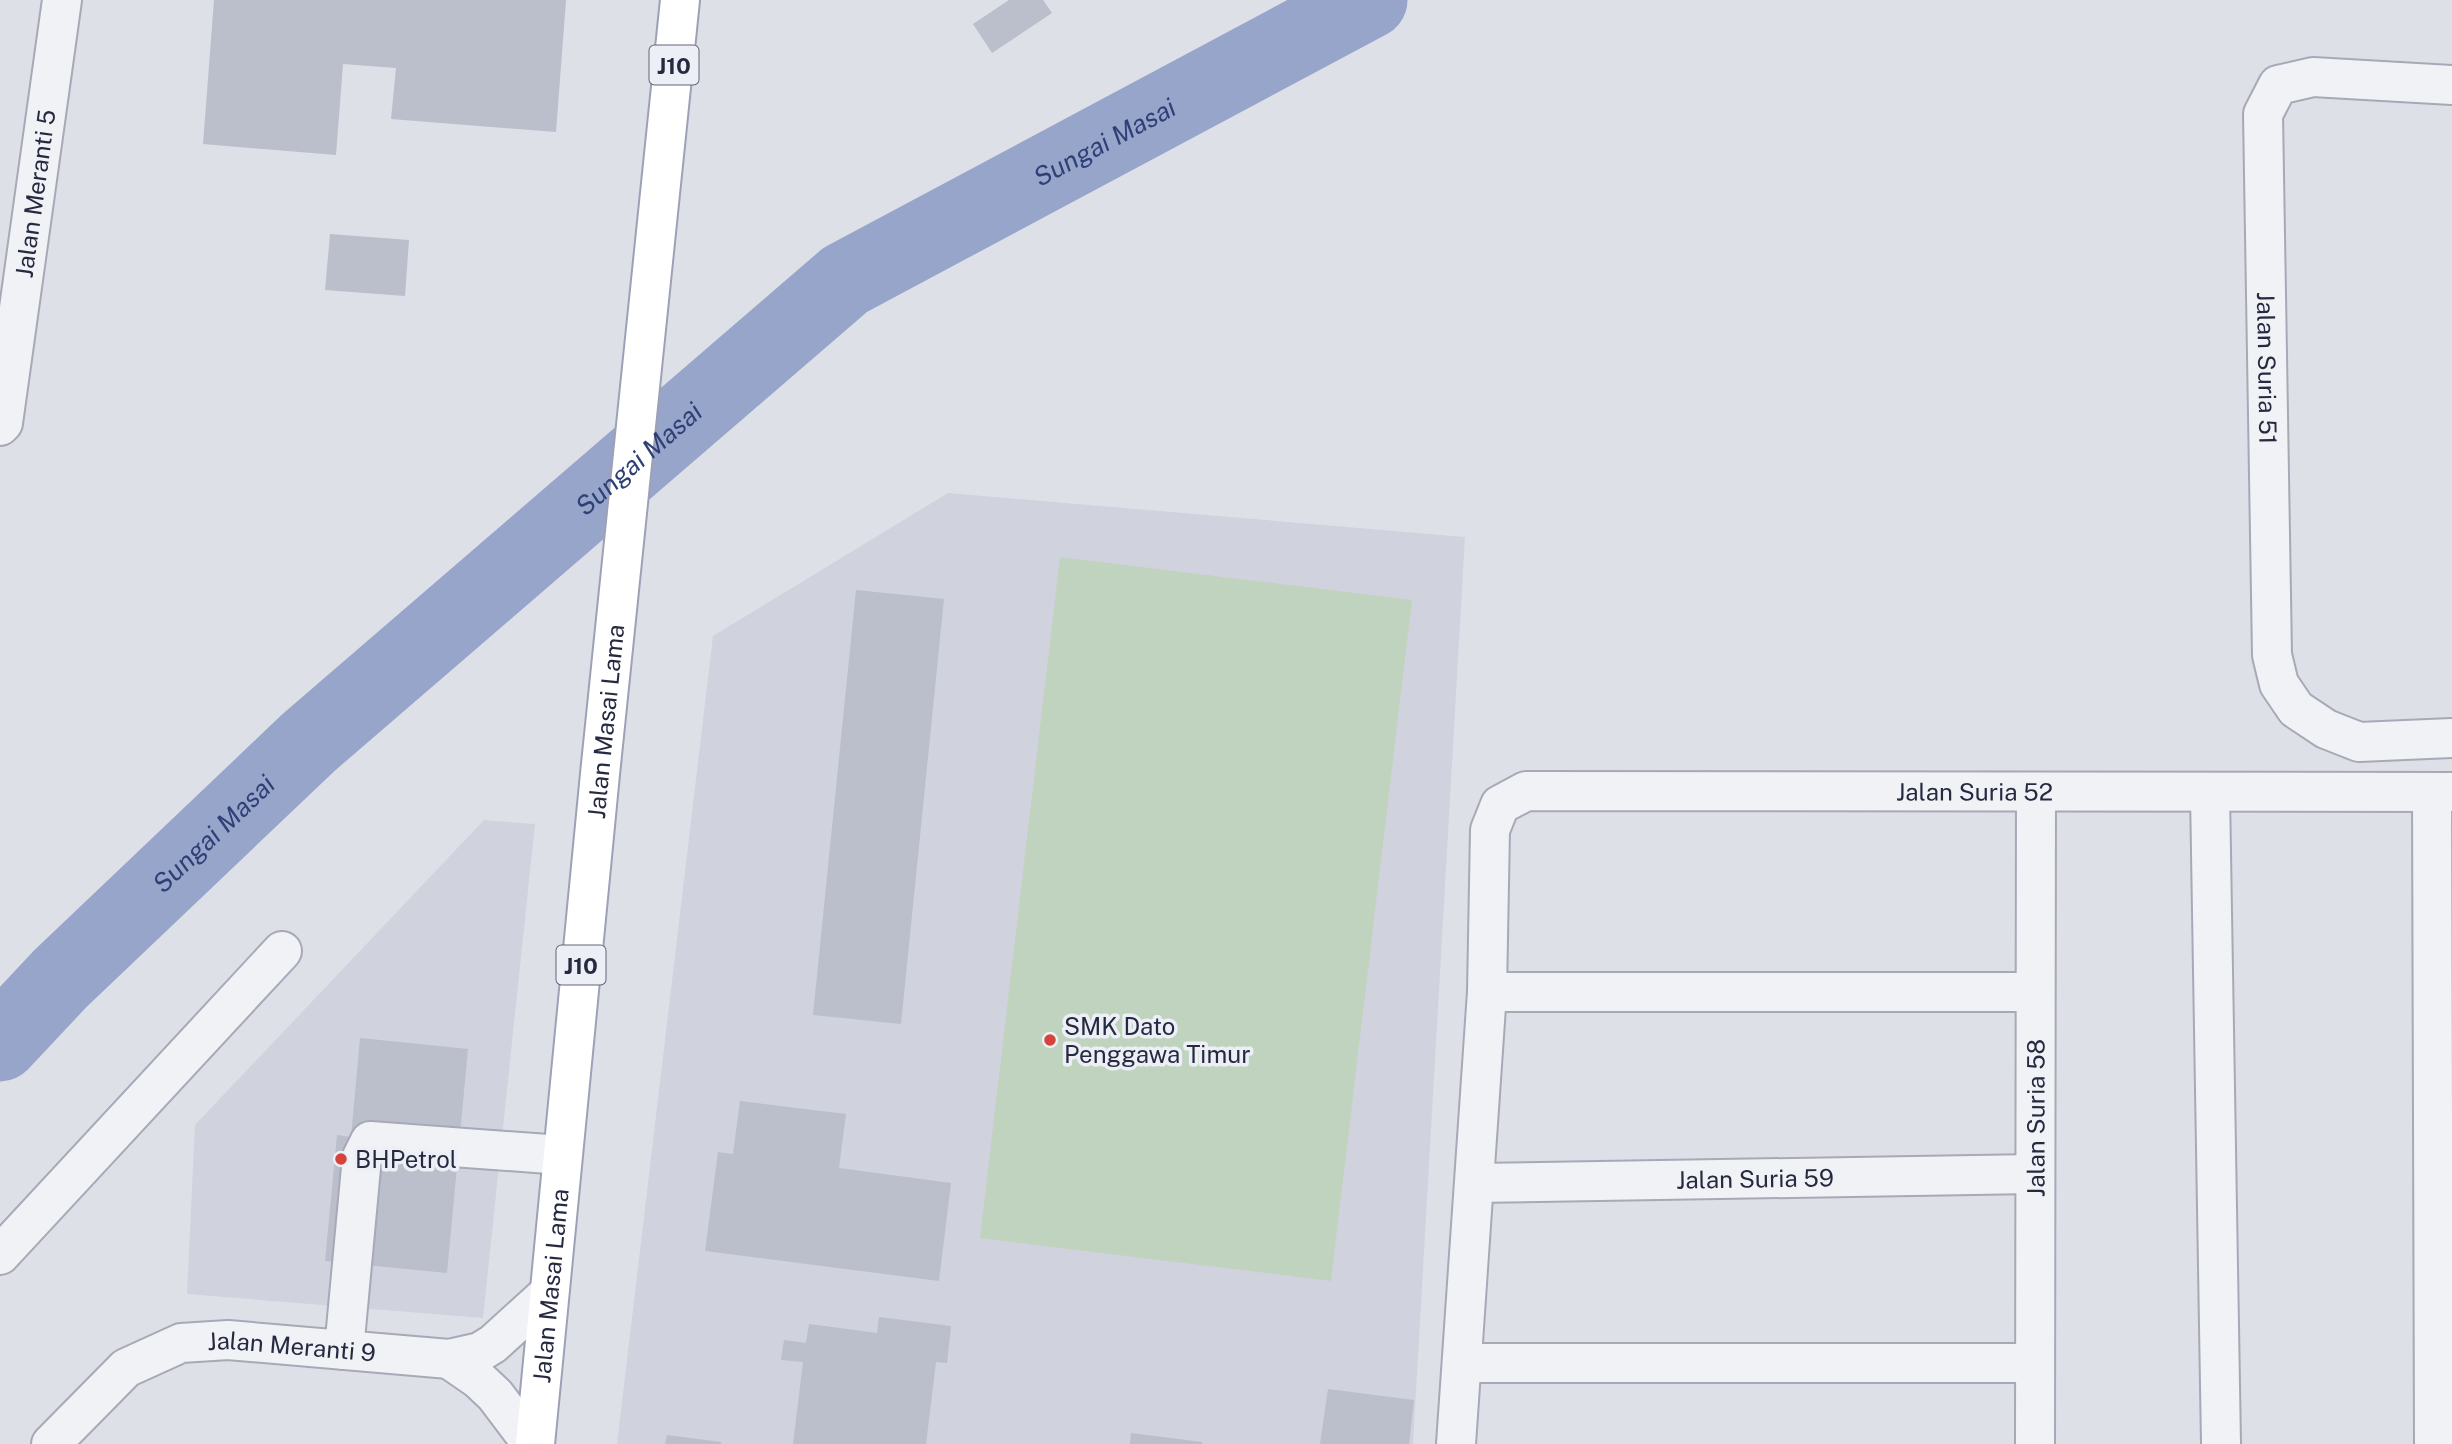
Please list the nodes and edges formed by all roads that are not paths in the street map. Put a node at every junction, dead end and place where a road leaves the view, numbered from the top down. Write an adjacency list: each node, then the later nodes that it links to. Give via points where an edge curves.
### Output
1 (62, 0): 4 (street, Jalan Meranti 5)
2 (680, 0): 14 (main road, Jalan Masai Lama / J10)
3 (2452, 85): 6 (street, Jalan Suria 51, via 2313,77 2278,85 2263,114 2272,655 2279,684 2296,709 2326,729)
4 (0, 426)
5 (2452, 738): 6 (street)
6 (2359, 741): 10 (street)
7 (2036, 792): 9 (street, Jalan Suria 52); 12 (street, Jalan Suria 52, via 1526,791 1500,805 1490,830); 13 (street, Jalan Suria 58)
8 (2442, 792): 10 (street, Jalan Suria 52); 28 (street)
9 (2210, 793): 10 (street, Jalan Suria 52); 27 (street)
10 (2362, 793)
11 (282, 951): 17 (street)
12 (1487, 992): 13 (street); 16 (street)
13 (2035, 992): 15 (street, Jalan Suria 58)
14 (562, 1155): 18 (main road, Jalan Masai Lama / J10); 19 (street, via 370,1141 362,1157)
15 (2035, 1174): 16 (street, Jalan Suria 59); 22 (street, Jalan Suria 58)
16 (1475, 1183): 21 (street)
17 (0, 1255)
18 (548, 1294): 20 (street, Jalan Meranti 9, via 487,1348); 24 (main road, Jalan Masai Lama / J10)
19 (344, 1350): 20 (street, Jalan Meranti 9); 23 (street, Jalan Meranti 9, via 228,1340 181,1343 126,1368)
20 (449, 1359): 24 (street, via 495,1395)
21 (1462, 1363): 22 (street); 25 (street)
22 (2035, 1363): 26 (street, Jalan Suria 58)
23 (51, 1444)
24 (533, 1444)
25 (1456, 1444)
26 (2035, 1444)
27 (2221, 1444)
28 (2434, 1444)

